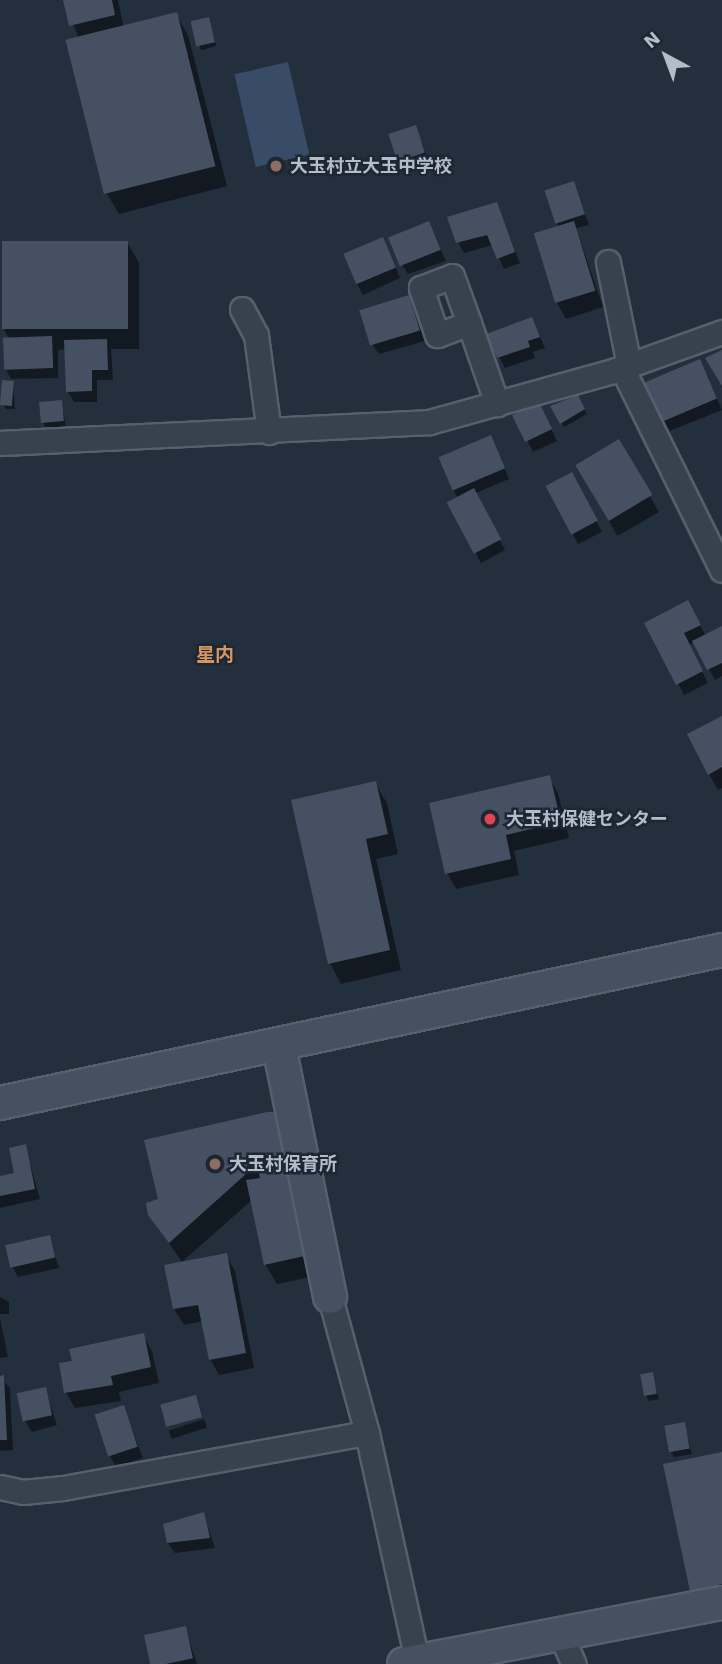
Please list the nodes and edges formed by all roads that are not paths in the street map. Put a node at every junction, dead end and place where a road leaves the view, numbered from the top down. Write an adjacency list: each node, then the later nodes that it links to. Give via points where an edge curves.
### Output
1 (608, 262): 5 (street)
2 (242, 309): 7 (street, via 257,335)
3 (469, 323): 6 (street)
4 (722, 332): 5 (street)
5 (625, 367): 6 (street); 9 (street)
6 (497, 404): 7 (street, via 429,422)
7 (269, 432): 8 (street)
8 (0, 443)
9 (722, 570)
10 (722, 950): 11 (street)
11 (279, 1046): 12 (street); 13 (street)
12 (0, 1102)
13 (330, 1297): 14 (street)
14 (367, 1433): 15 (street, via 63,1488 23,1492); 19 (street)
15 (0, 1487)
16 (722, 1604): 17 (street)
17 (560, 1633): 18 (street); 20 (street)
18 (453, 1660): 19 (street)
19 (411, 1662)
20 (574, 1664)

